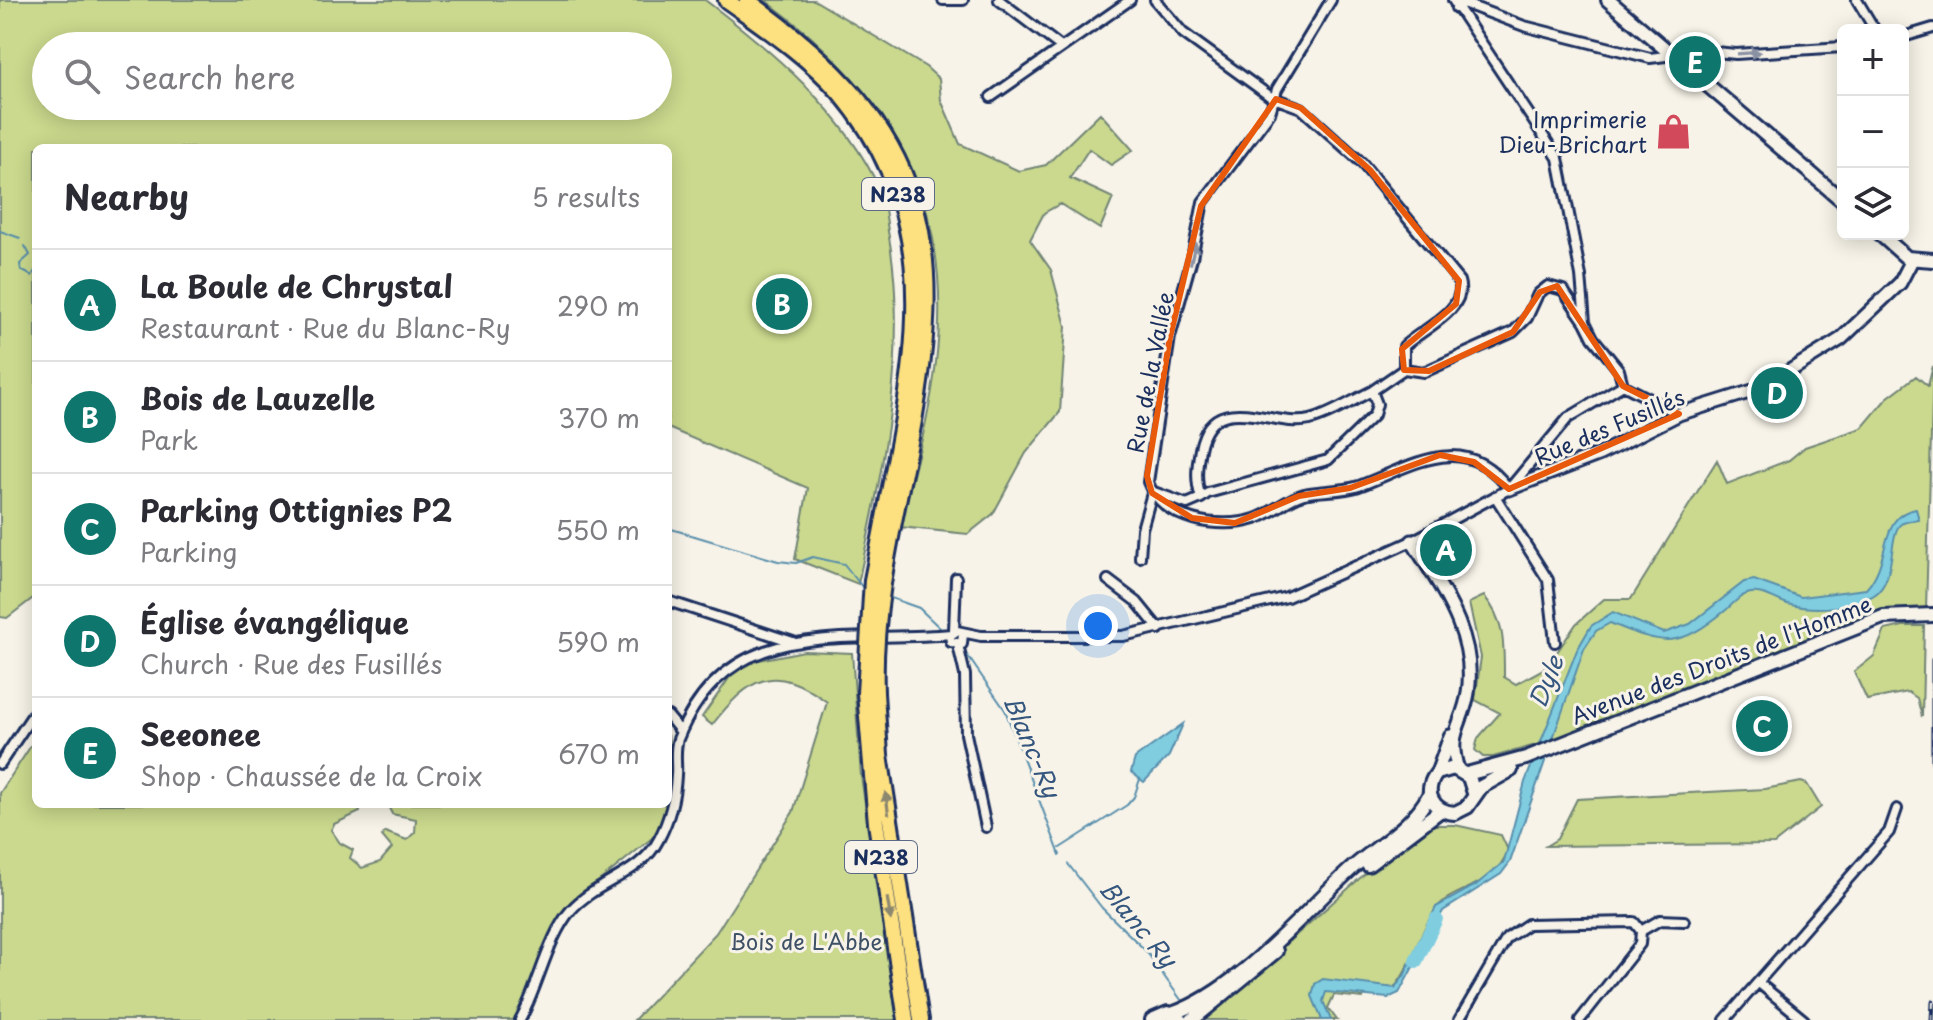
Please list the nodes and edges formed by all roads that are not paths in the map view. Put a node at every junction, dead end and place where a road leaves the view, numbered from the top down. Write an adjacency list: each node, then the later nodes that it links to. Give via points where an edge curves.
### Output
1 (726, 0): 29 (highway, N238, via 837,90 879,147 896,186 911,246 916,296)
2 (747, 0): 29 (highway, N238, via 845,81 887,138 908,182 923,243 928,295 922,374)
3 (943, 0): 4 (street)
4 (963, 0)
5 (999, 0): 15 (street)
6 (1130, 0): 15 (street)
7 (1155, 0): 19 (street, via 1183,33)
8 (1331, 0): 19 (street, Rue de la Vallée)
9 (1857, 0): 12 (street)
10 (1610, 1): 17 (main road)
11 (1454, 4): 17 (street, via 1650,58); 24 (street, via 1558,158)
12 (1871, 24)
13 (1933, 28): 14 (street)
14 (1909, 35)
15 (1061, 47): 18 (street)
16 (1837, 47): 17 (street, one-way to 16)
17 (1672, 54): 20 (main road)
18 (991, 97)
19 (1276, 99): 25 (street, via 1307,113 1370,170 1454,274 1461,289 1456,304 1404,346); 31 (street, Rue de la Vallée, one-way to 19, via 1147,476 1170,337 1203,202)
20 (1837, 196)
21 (1887, 240): 22 (main road)
22 (1912, 260): 23 (main road); 28 (street, Rue des Fusillés, via 1900,283 1841,339 1762,388)
23 (1933, 260)
24 (1585, 322): 25 (street, via 1563,290 1548,286 1523,324 1509,334 1424,372); 26 (street, via 1619,370)
25 (1404, 369): 27 (street)
26 (1623, 385): 28 (street); 30 (street, via 1568,418)
27 (1372, 391): 33 (street, via 1374,415 1328,460); 33 (street, via 1309,421 1244,412 1217,420 1205,431 1200,449 1196,485)
28 (1679, 414): 30 (street, Rue des Fusillés, via 1600,454)
29 (902, 457): 64 (highway, N238, bridge, via 870,593 870,693 876,823)
30 (1509, 489): 31 (street, via 1474,462 1440,455 1350,488 1299,496 1235,523 1192,518); 32 (street)
31 (1151, 491): 33 (street, via 1187,504); 35 (street, Rue de la Vallée)
32 (1495, 496): 34 (street); 43 (street, via 1548,580)
33 (1201, 498)
34 (1412, 541): 40 (street, via 1276,601); 46 (street, via 1465,639 1468,692)
35 (1140, 557)
36 (956, 578): 41 (street)
37 (1108, 580): 40 (street, via 1137,602)
38 (672, 602): 42 (street)
39 (1933, 615): 48 (main road, Avenue des Droits de l'Homme, via 1883,617)
40 (1159, 629): 41 (street, via 1118,637)
41 (956, 638): 42 (street); 58 (street, via 965,675 966,734)
42 (794, 642): 47 (street, via 756,652 728,669)
43 (1555, 642)
44 (32, 716): 49 (street)
45 (672, 721): 47 (street)
46 (1455, 729): 50 (street, via 1451,748); 51 (street)
47 (681, 732): 54 (street)
48 (1526, 758): 50 (main road); 52 (main road)
49 (0, 764)
50 (1463, 772): 51 (main road); 52 (main road)
51 (1437, 773): 53 (main road)
52 (1474, 793): 57 (main road, via 1461,811)
53 (1429, 795): 57 (main road); 62 (main road, via 1410,820 1254,961)
54 (672, 799)
55 (669, 808): 63 (street, via 660,839 642,861 567,914)
56 (1897, 809): 61 (street, via 1889,832)
57 (1441, 810): 66 (main road, via 1357,874 1259,967)
58 (986, 827)
59 (1684, 921): 60 (street, via 1660,920)
60 (1641, 931): 67 (street, via 1634,922 1528,924 1517,929); 68 (street, via 1640,944)
61 (1760, 984): 69 (street); 70 (street)
62 (1177, 1017): 65 (main road, via 1160,1014)
63 (520, 1020)
64 (917, 1020)
65 (1152, 1020)
66 (1192, 1020)
67 (1459, 1020)
68 (1582, 1020)
69 (1725, 1020)
70 (1804, 1020)

